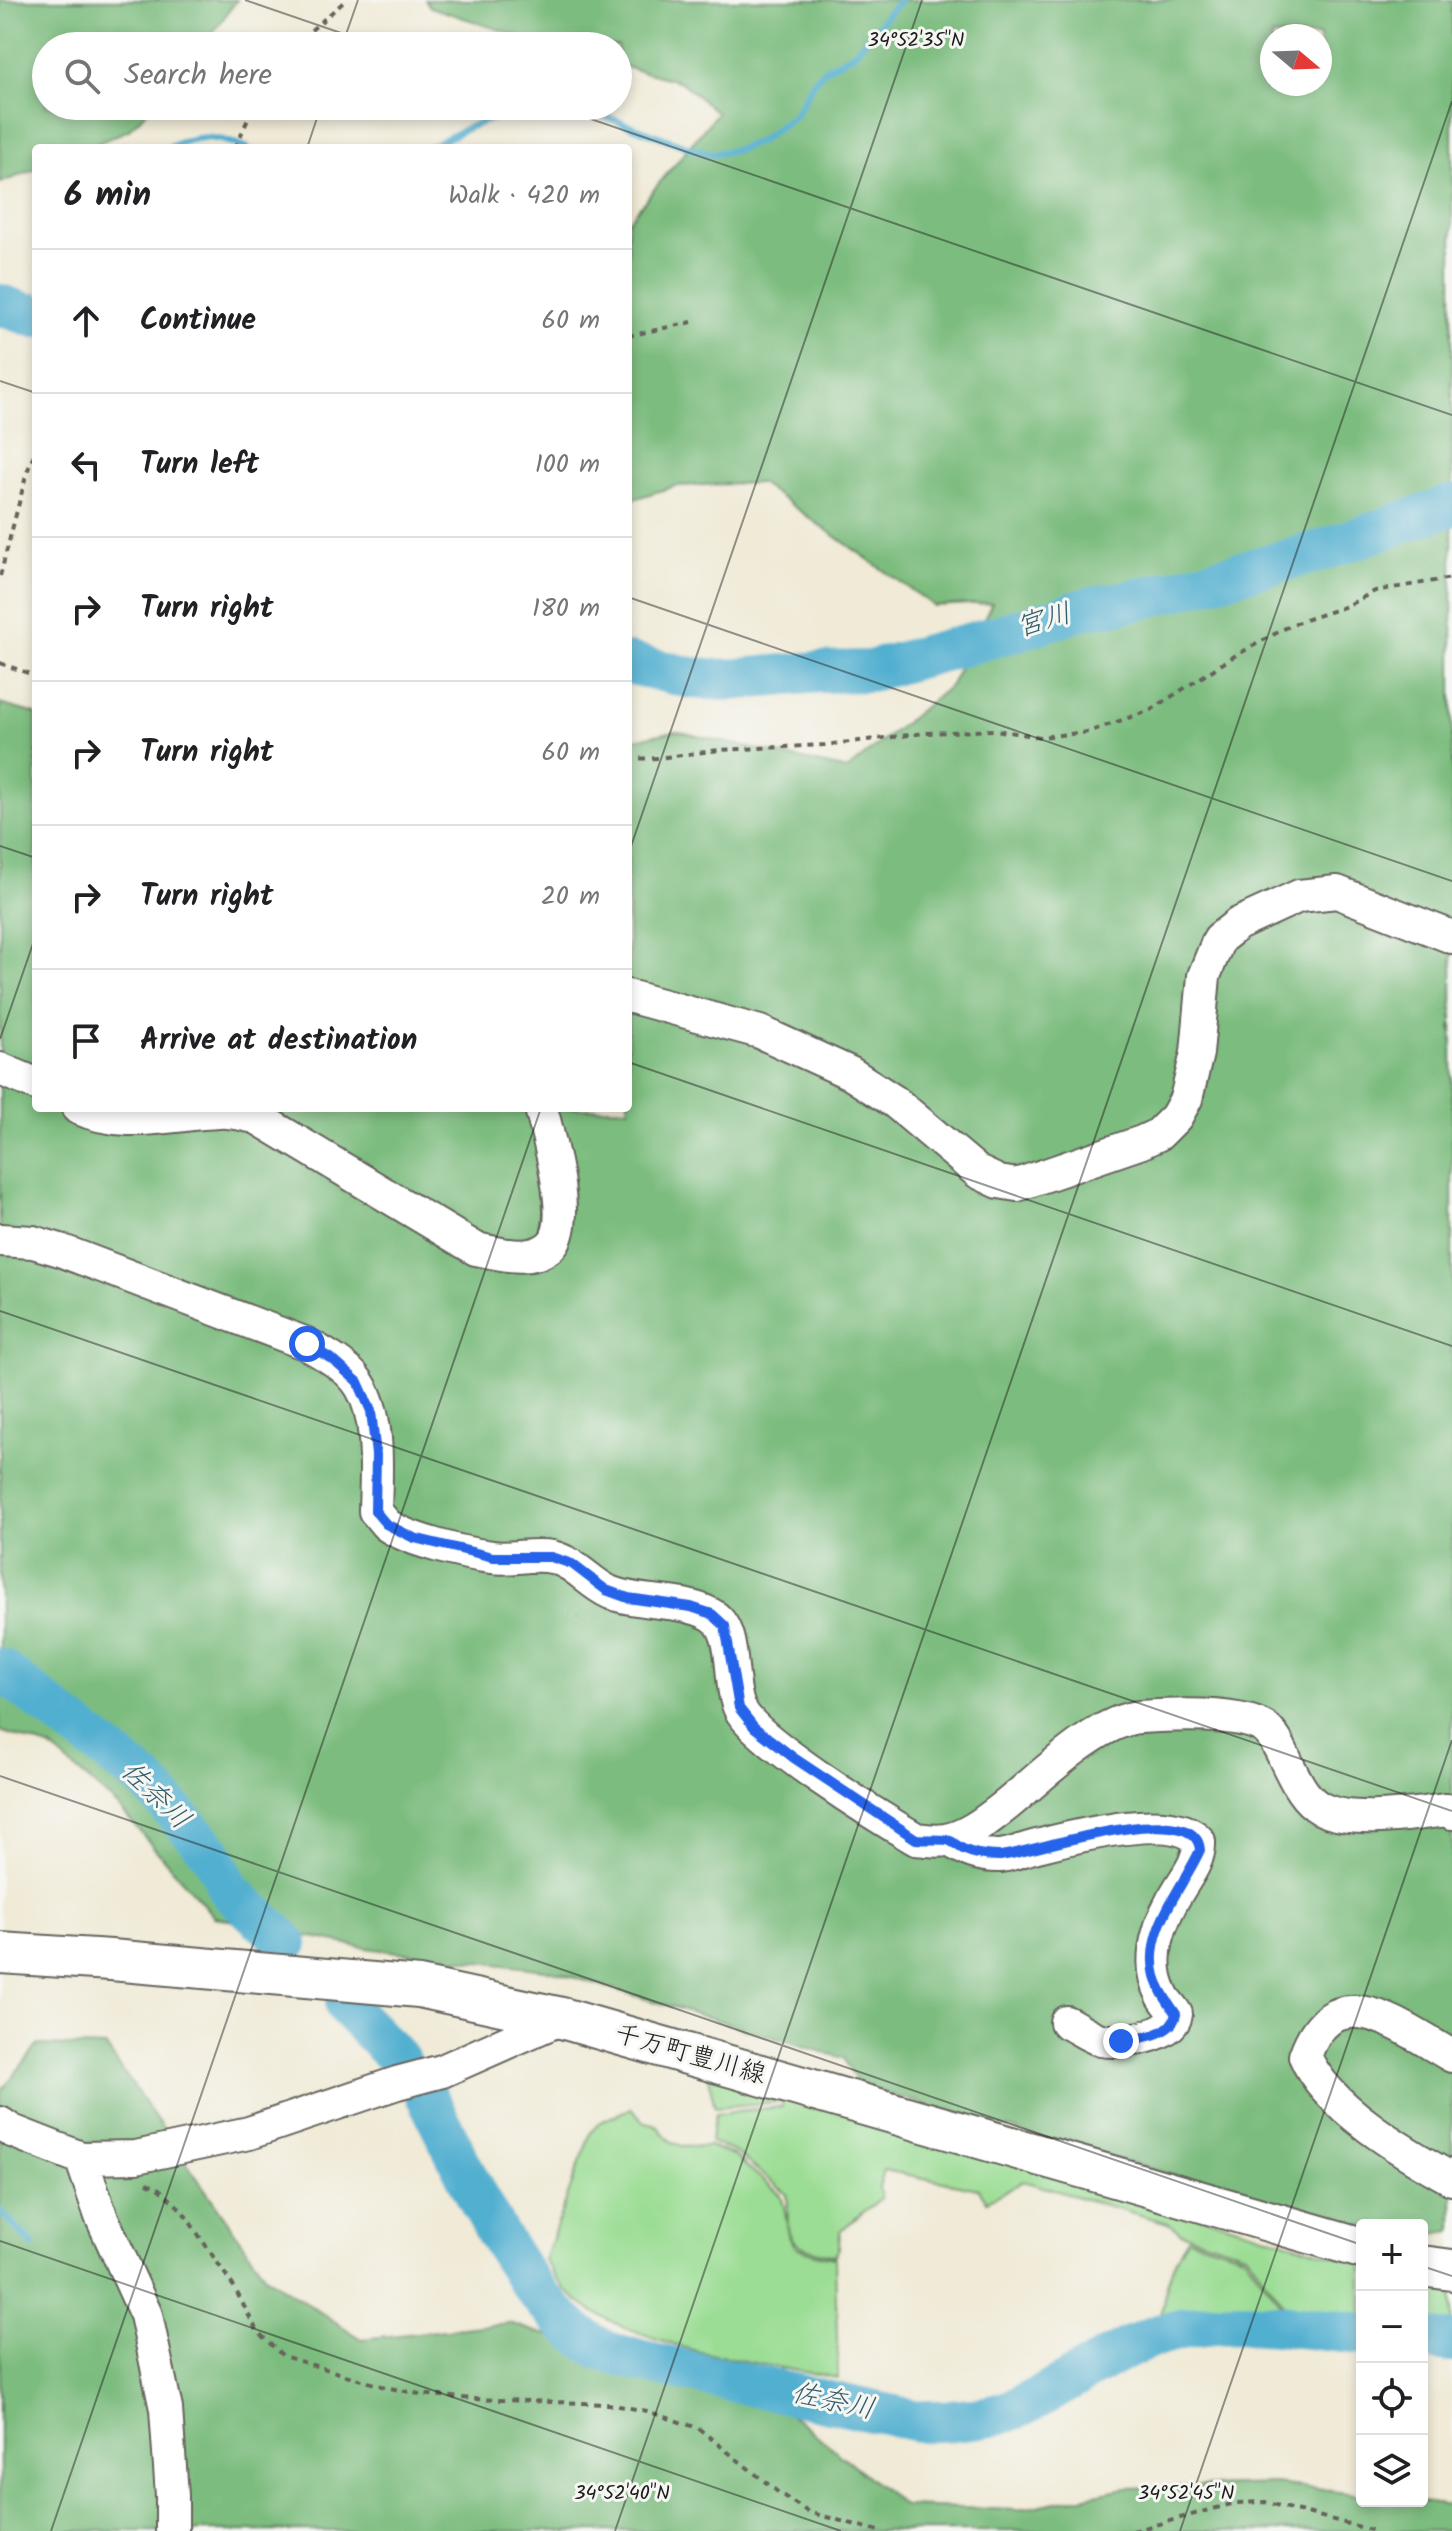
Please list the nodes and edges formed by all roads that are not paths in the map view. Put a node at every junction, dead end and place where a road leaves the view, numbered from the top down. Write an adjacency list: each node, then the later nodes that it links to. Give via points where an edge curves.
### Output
1 (1452, 937): 2 (street, via 1337,892 1299,896 1238,924 1219,939 1204,976 1194,1074 1176,1117 1142,1142 1017,1185 978,1172 895,1102 850,1073 760,1032)
2 (632, 997)
3 (0, 1069): 4 (street)
4 (32, 1082)
5 (86, 1112): 6 (street, via 126,1121)
6 (223, 1112)
7 (223, 1112): 8 (street, via 256,1117 476,1249 509,1256 551,1246 559,1230 561,1209)
8 (542, 1112)
9 (0, 1240): 11 (street, via 60,1250 307,1344 333,1360 358,1382 371,1411 375,1511 386,1524 414,1538 493,1557 551,1557 628,1598 712,1614 725,1626 739,1708 754,1727 916,1839)
10 (1452, 1813): 11 (street, via 1340,1815 1319,1808 1302,1793 1277,1744 1252,1721 1229,1716 1138,1717 1095,1735 986,1821)
11 (949, 1840): 14 (street, via 964,1850 1003,1856 1153,1826 1187,1831 1199,1841 1195,1861 1167,1911 1153,1959 1175,2021 1149,2036 1121,2041 1104,2040)
12 (0, 1953): 13 (main road, 千万町豊川線, via 419,1987)
13 (562, 2018): 17 (street, via 442,2071 249,2133 136,2157); 19 (main road, 千万町豊川線)
14 (1066, 2022)
15 (1452, 2056): 18 (street, via 1380,2015 1359,2011 1325,2020 1305,2056 1332,2097)
16 (0, 2123): 17 (street)
17 (81, 2158): 22 (street, via 146,2315 166,2409)
18 (1452, 2179)
19 (1356, 2246)
20 (1428, 2267): 21 (main road)
21 (1452, 2270)
22 (172, 2531)

